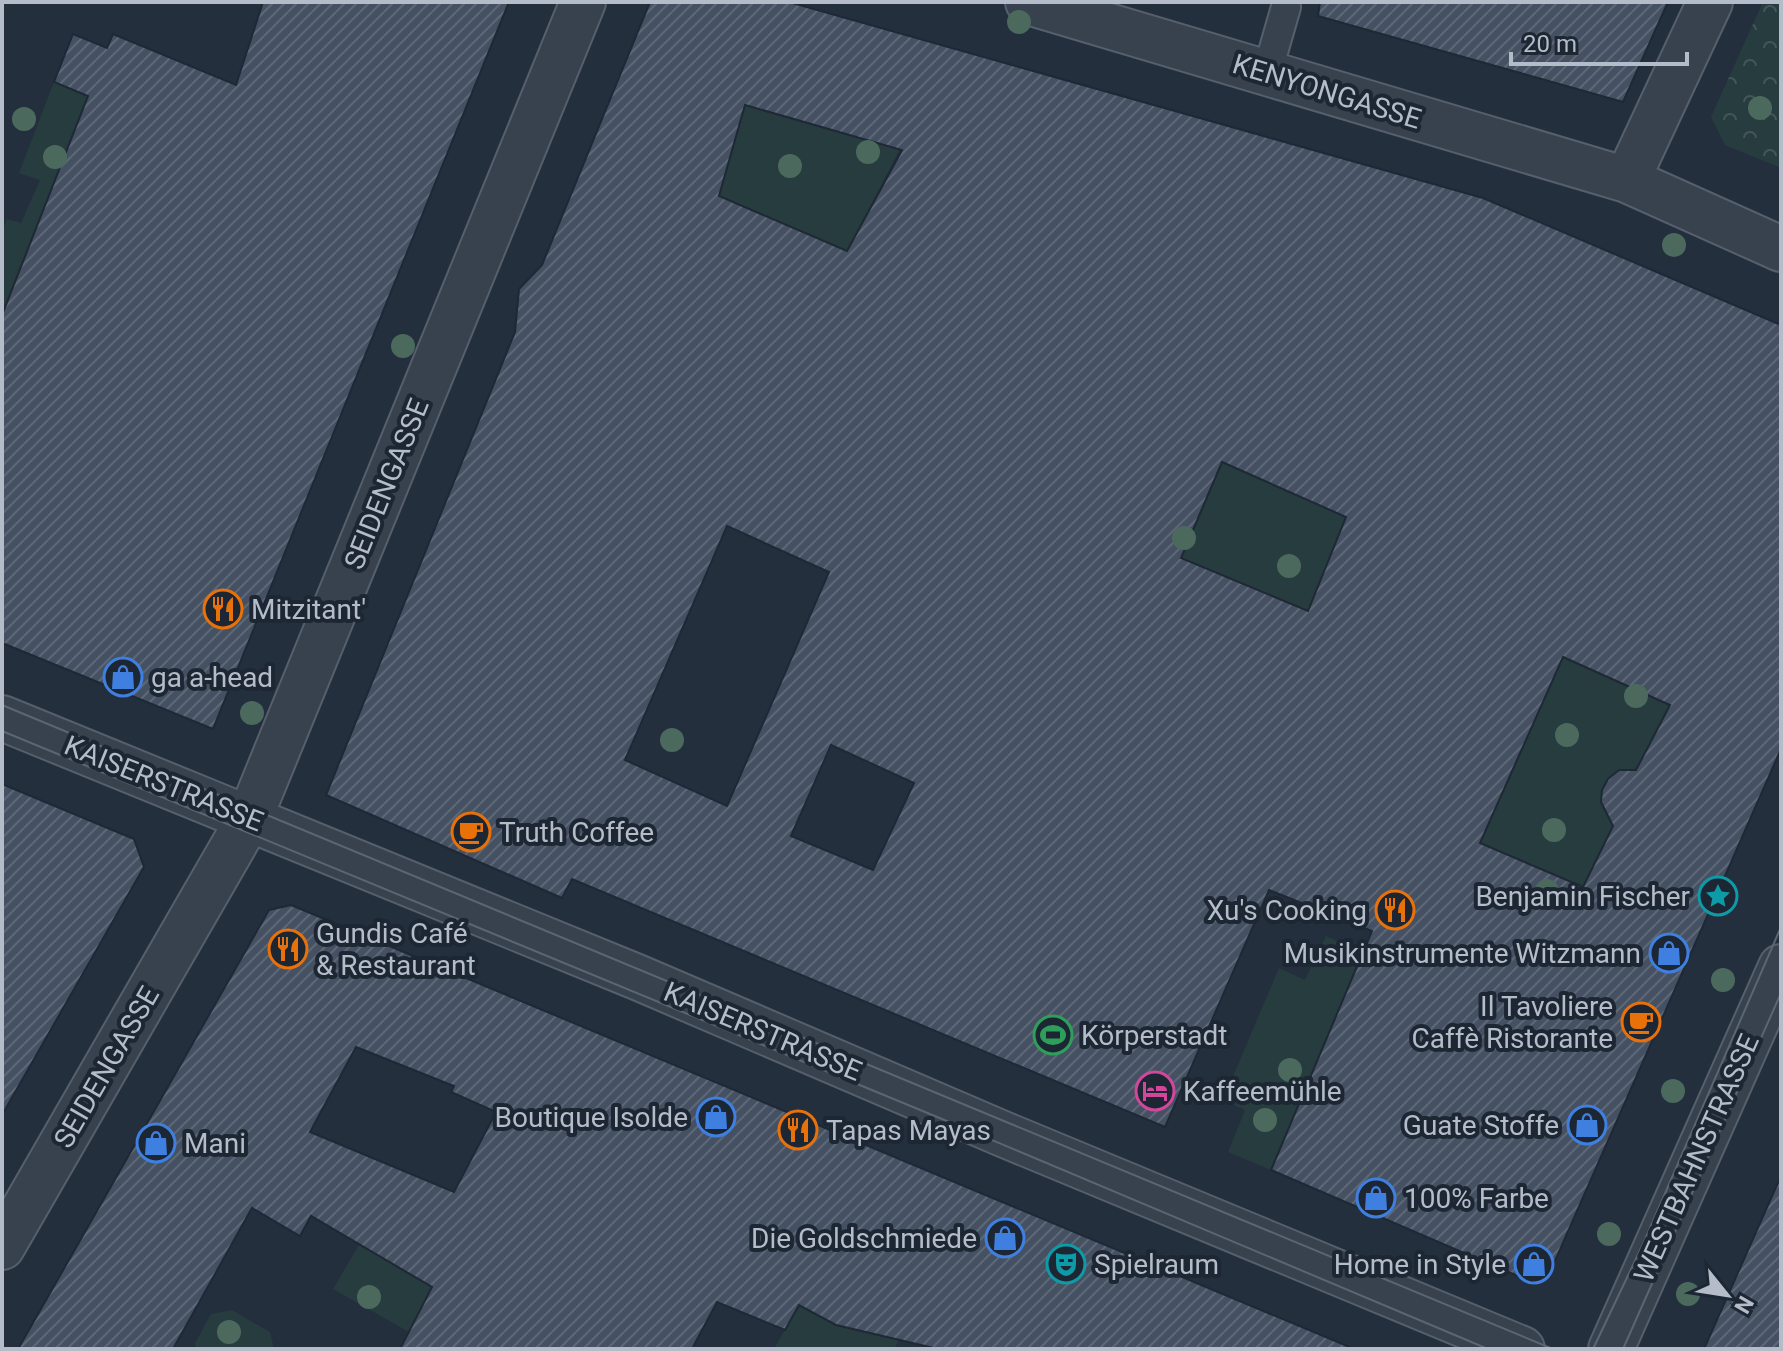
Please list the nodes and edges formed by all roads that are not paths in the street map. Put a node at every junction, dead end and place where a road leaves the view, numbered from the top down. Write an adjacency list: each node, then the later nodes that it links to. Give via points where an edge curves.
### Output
1 (583, 2): 9 (street, SEIDENGASSE)
2 (1028, 2): 5 (street, KENYONGASSE)
3 (1710, 2): 6 (street)
4 (1286, 7): 5 (lane)
5 (1267, 73): 6 (street, KENYONGASSE)
6 (1627, 180): 7 (street, KENYONGASSE)
7 (1781, 249)
8 (2, 718): 9 (street, KAISERSTRASSE)
9 (250, 817): 11 (street, SEIDENGASSE); 12 (street, KAISERSTRASSE)
10 (1781, 967): 13 (street, WESTBAHNSTRASSE)
11 (2, 1247)
12 (1522, 1349)
13 (1611, 1349)

